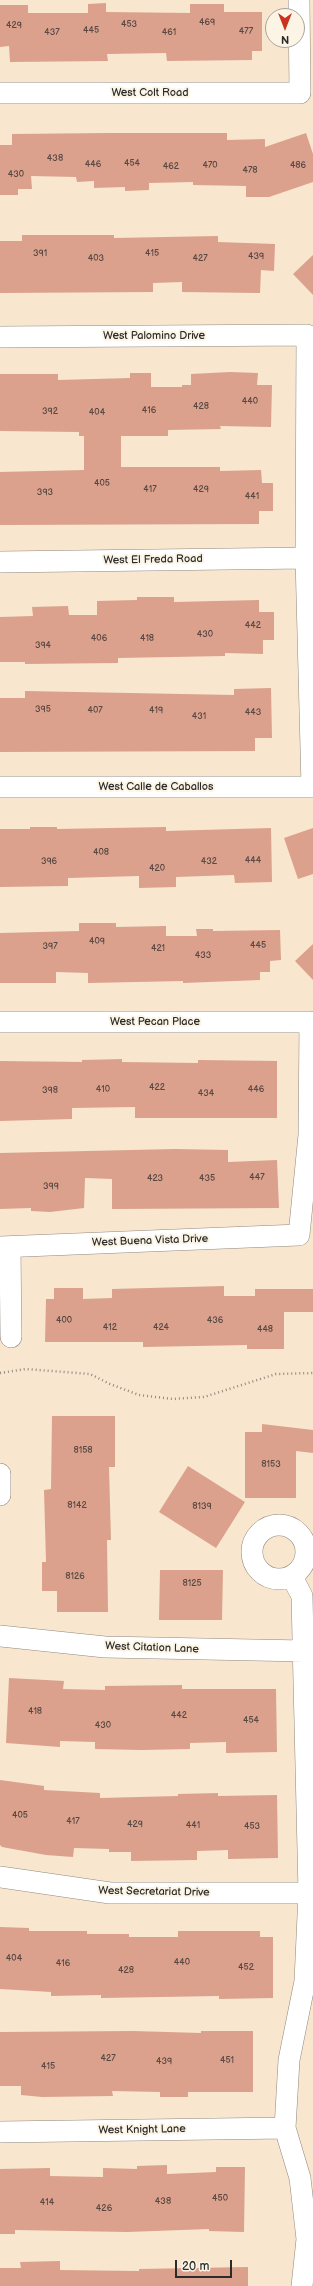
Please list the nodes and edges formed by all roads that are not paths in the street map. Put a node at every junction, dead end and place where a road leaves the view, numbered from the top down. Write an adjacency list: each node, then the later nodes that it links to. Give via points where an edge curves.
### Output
1 (299, 0): 2 (street, West Colt Road, via 300,93)
2 (0, 92)
3 (0, 337): 4 (street, West Palomino Drive, via 307,335)
4 (309, 444): 5 (street)
5 (306, 558): 6 (street, West El Freda Road); 7 (street, West Calle de Caballos, via 312,787)
6 (0, 562)
7 (0, 787)
8 (0, 1022): 9 (street, West Pecan Place, via 310,1022)
9 (311, 1135): 10 (street, West Buena Vista Drive, via 299,1234)
10 (5, 1247): 11 (street)
11 (11, 1337)
12 (0, 1474): 13 (street)
13 (0, 1495)
14 (292, 1577): 16 (street, via 302,1596)
15 (0, 1636): 16 (street, West Citation Lane, via 105,1647)
16 (304, 1651): 18 (street)
17 (0, 1877): 18 (street, West Secretariat Drive, via 110,1893)
18 (310, 1893): 19 (street, via 305,1981 289,2060)
19 (285, 2128): 20 (street, West Knight Lane); 21 (street, via 300,2178)
20 (0, 2132)
21 (311, 2238): 22 (street)
22 (302, 2286)

